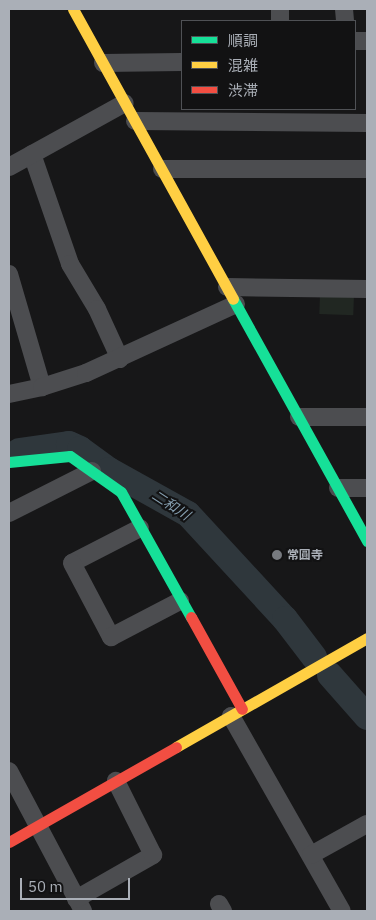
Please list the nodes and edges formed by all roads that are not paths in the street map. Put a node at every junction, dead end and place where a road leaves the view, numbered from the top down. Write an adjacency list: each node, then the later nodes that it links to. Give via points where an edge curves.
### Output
1 (73, 9): 3 (street)
2 (181, 62): 3 (street)
3 (104, 63): 4 (street)
4 (126, 104): 5 (street); 7 (street)
5 (135, 121): 6 (street); 9 (street)
6 (367, 124)
7 (32, 154): 8 (street); 15 (street, via 70,264 97,309)
8 (9, 167)
9 (162, 169): 10 (street); 12 (street)
10 (367, 169)
11 (9, 274): 16 (street)
12 (227, 288): 13 (street); 14 (street)
13 (367, 288)
14 (236, 304): 15 (street); 19 (street)
15 (120, 359): 16 (street)
16 (42, 388): 17 (street)
17 (9, 394)
18 (367, 416): 19 (street)
19 (298, 417): 22 (street)
20 (9, 462): 21 (street, via 70,456)
21 (92, 471): 24 (street); 25 (street, via 121,492)
22 (338, 488): 23 (street); 26 (street)
23 (367, 488)
24 (9, 513)
25 (140, 528): 27 (street); 27 (street, via 72,563 111,637)
26 (367, 541)
27 (180, 601): 29 (street)
28 (367, 638): 29 (street)
29 (237, 713): 31 (street); 35 (street)
30 (9, 771): 33 (street)
31 (116, 781): 33 (street); 36 (street, via 153,856)
32 (367, 824): 35 (street)
33 (38, 826): 34 (street); 36 (street)
34 (9, 842)
35 (311, 855): 37 (street)
36 (79, 905)
37 (342, 911)

